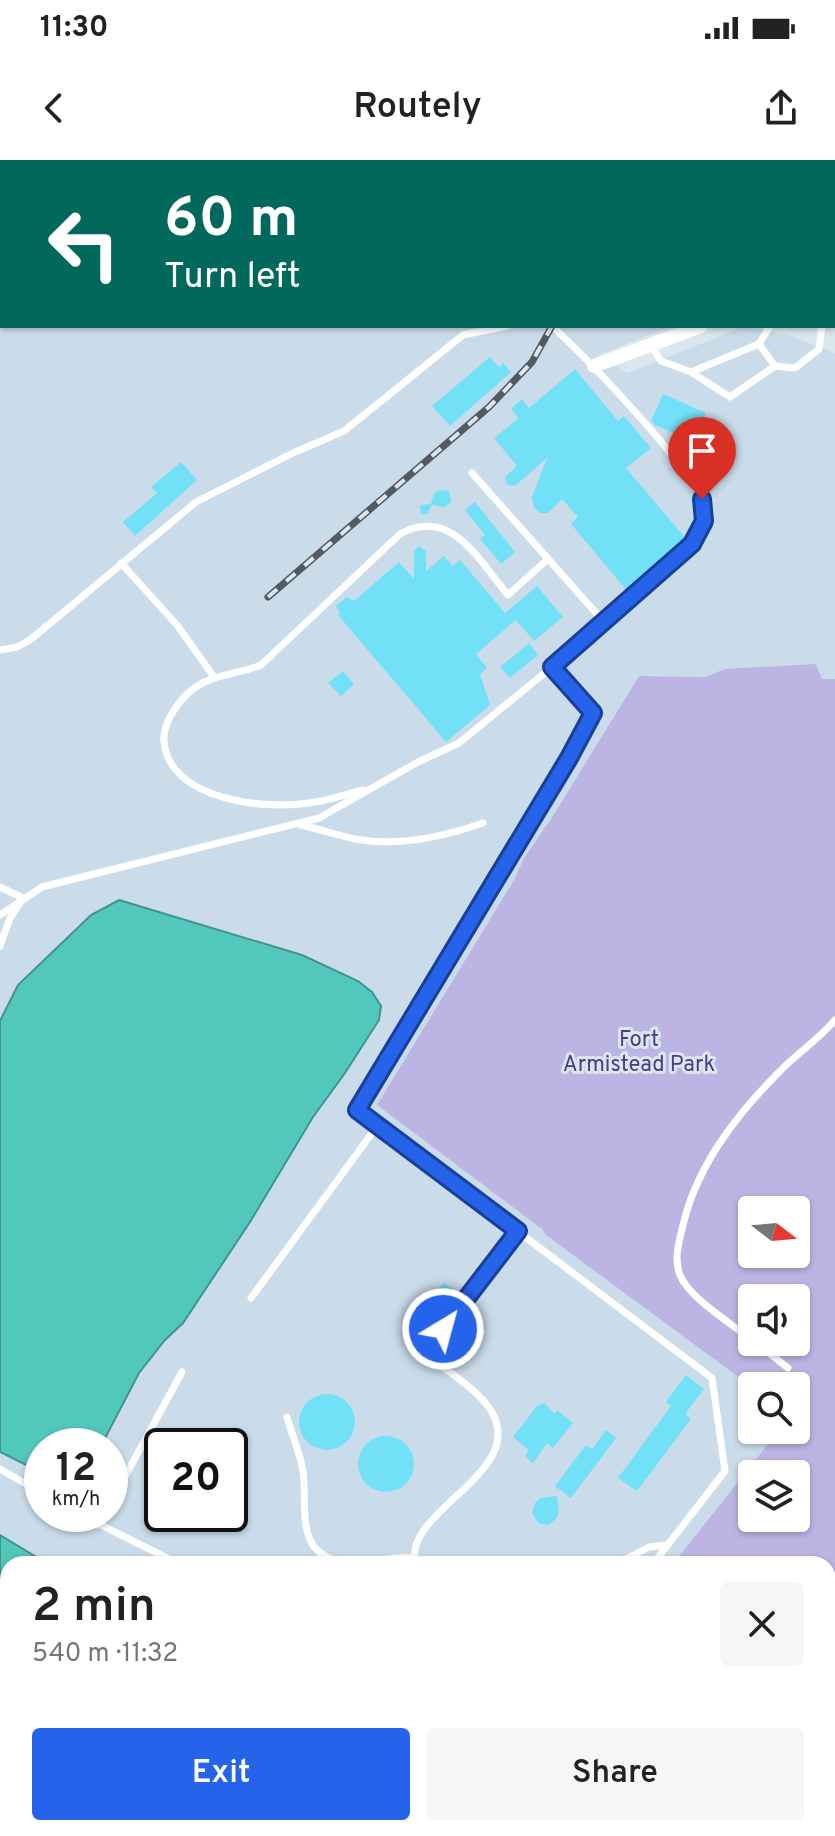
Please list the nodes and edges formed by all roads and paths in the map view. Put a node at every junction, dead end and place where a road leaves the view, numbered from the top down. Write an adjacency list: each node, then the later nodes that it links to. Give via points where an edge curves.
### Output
1 (497, 328): 13 (lane, via 463,335 344,431 196,502)
2 (554, 328): 8 (lane)
3 (696, 328): 7 (street)
4 (769, 328): 6 (lane)
5 (822, 328): 9 (lane, via 819,349 795,368)
6 (759, 344): 9 (lane); 10 (lane)
7 (651, 345): 8 (street); 10 (lane, via 661,361)
8 (594, 366): 14 (lane, via 694,483 705,511 692,544)
9 (775, 366): 10 (lane, via 730,397)
10 (691, 372)
11 (472, 473): 12 (lane)
12 (548, 559): 14 (lane); 17 (lane, via 508,595 455,534 441,526 413,527 261,665)
13 (121, 563): 15 (lane, via 30,640); 17 (lane, via 177,625)
14 (604, 622): 16 (lane)
15 (0, 650)
16 (552, 667): 18 (lane, via 459,743); 26 (lane, via 593,713 357,1110)
17 (214, 677): 18 (lane, via 195,687 166,725 168,758 193,786 279,805)
18 (374, 787): 20 (lane)
19 (483, 823): 20 (lane, via 412,840 359,840)
20 (299, 824): 22 (lane, via 42,887)
21 (0, 887): 22 (lane)
22 (23, 898): 23 (lane); 24 (lane)
23 (0, 915)
24 (0, 946)
25 (835, 1020): 29 (lane, via 780,1071 725,1135 699,1178 685,1219 677,1262 681,1277)
26 (378, 1125): 27 (lane); 28 (lane)
27 (518, 1231): 38 (lane, via 712,1378 725,1471); 41 (lane, via 424,1354 479,1395 490,1410 498,1441 486,1466 425,1529)
28 (251, 1298)
29 (738, 1328)
30 (773, 1356): 31 (lane)
31 (788, 1368)
32 (182, 1372): 35 (lane)
33 (287, 1417): 40 (lane, via 301,1460 306,1531 314,1547)
34 (0, 1469): 36 (lane)
35 (128, 1471)
36 (24, 1483)
37 (113, 1532): 39 (lane)
38 (667, 1545): 42 (lane); 43 (lane)
39 (162, 1556)
40 (331, 1556)
41 (416, 1556)
42 (632, 1556)
43 (659, 1556)

